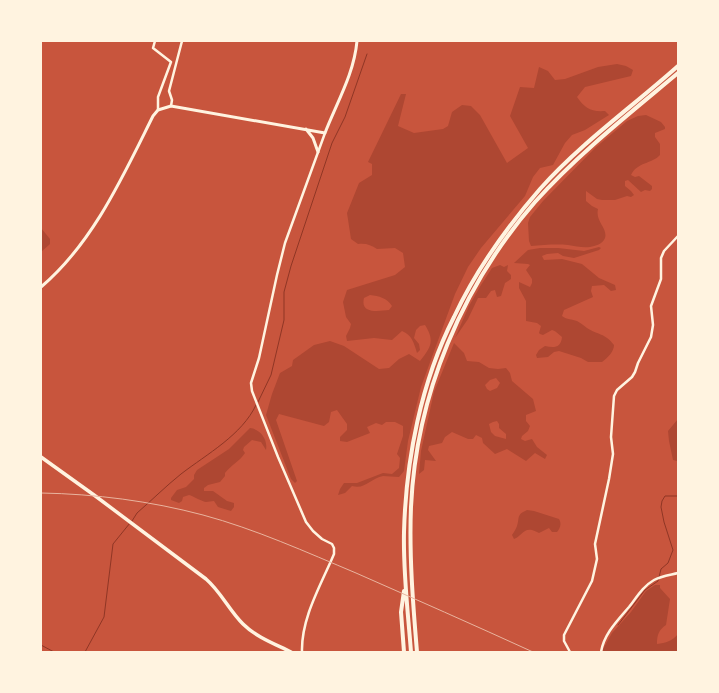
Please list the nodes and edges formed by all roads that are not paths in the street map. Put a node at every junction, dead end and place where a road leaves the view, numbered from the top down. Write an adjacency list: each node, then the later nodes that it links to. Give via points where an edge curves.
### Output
1 (155, 41): 7 (street, via 153,48 171,62 158,97)
2 (182, 41): 6 (street, via 169,91)
3 (357, 41): 9 (street, via 348,78)
4 (678, 66): 15 (highway, via 575,153 540,188 512,222 472,282 439,352 428,383 412,449 405,515)
5 (678, 73): 20 (highway, via 586,151 535,202 491,261 463,308 434,381 421,427 415,470 411,506 411,570)
6 (171, 106): 7 (street); 8 (street)
7 (158, 110): 12 (street, via 116,190 80,245 55,276)
8 (306, 129): 9 (street); 10 (street, via 314,138)
9 (326, 132): 10 (street)
10 (318, 152): 17 (street, via 285,243 251,383 261,414 306,522 334,548 334,554 306,620)
11 (678, 236): 21 (street, via 661,258 660,280 652,306 651,337 632,377 614,396 611,437 613,454 595,544 597,559 592,581 564,635)
12 (41, 288)
13 (41, 457): 16 (main road, via 215,587 230,609 254,633)
14 (678, 573): 22 (street, via 656,579 643,588 611,628)
15 (405, 583): 18 (highway, via 402,608); 19 (highway)
16 (291, 652)
17 (302, 652)
18 (404, 652)
19 (411, 652)
20 (417, 652)
21 (570, 652)
22 (601, 652)

